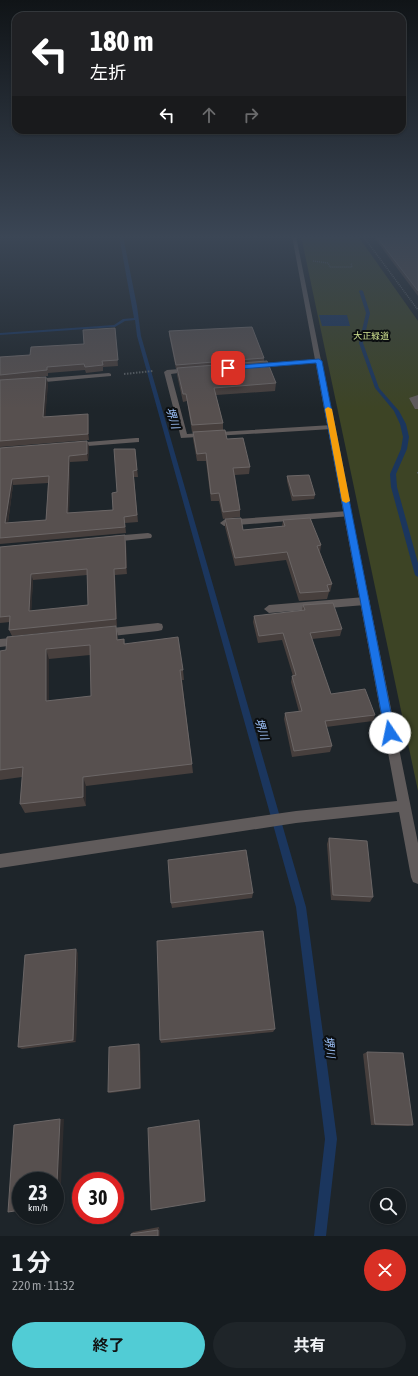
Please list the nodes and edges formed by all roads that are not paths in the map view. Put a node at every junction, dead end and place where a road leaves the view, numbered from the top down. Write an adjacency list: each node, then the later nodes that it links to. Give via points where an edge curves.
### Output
1 (306, 294): 2 (street)
2 (319, 361): 3 (street); 9 (street)
3 (251, 366)
4 (197, 370): 9 (street, via 167,372 184,436)
5 (109, 376): 6 (street)
6 (23, 381)
7 (418, 397): 8 (street, via 413,398)
8 (418, 407)
9 (332, 427): 12 (street)
10 (136, 440): 11 (street)
11 (68, 446)
12 (348, 514): 13 (street); 16 (street)
13 (224, 524)
14 (148, 536): 15 (street)
15 (101, 540)
16 (365, 601): 17 (street); 22 (street)
17 (269, 608)
18 (158, 627): 19 (street)
19 (95, 634)
20 (32, 640): 21 (street)
21 (0, 643)
22 (404, 806): 23 (street, via 296,817); 24 (street)
23 (0, 861)
24 (418, 877)

